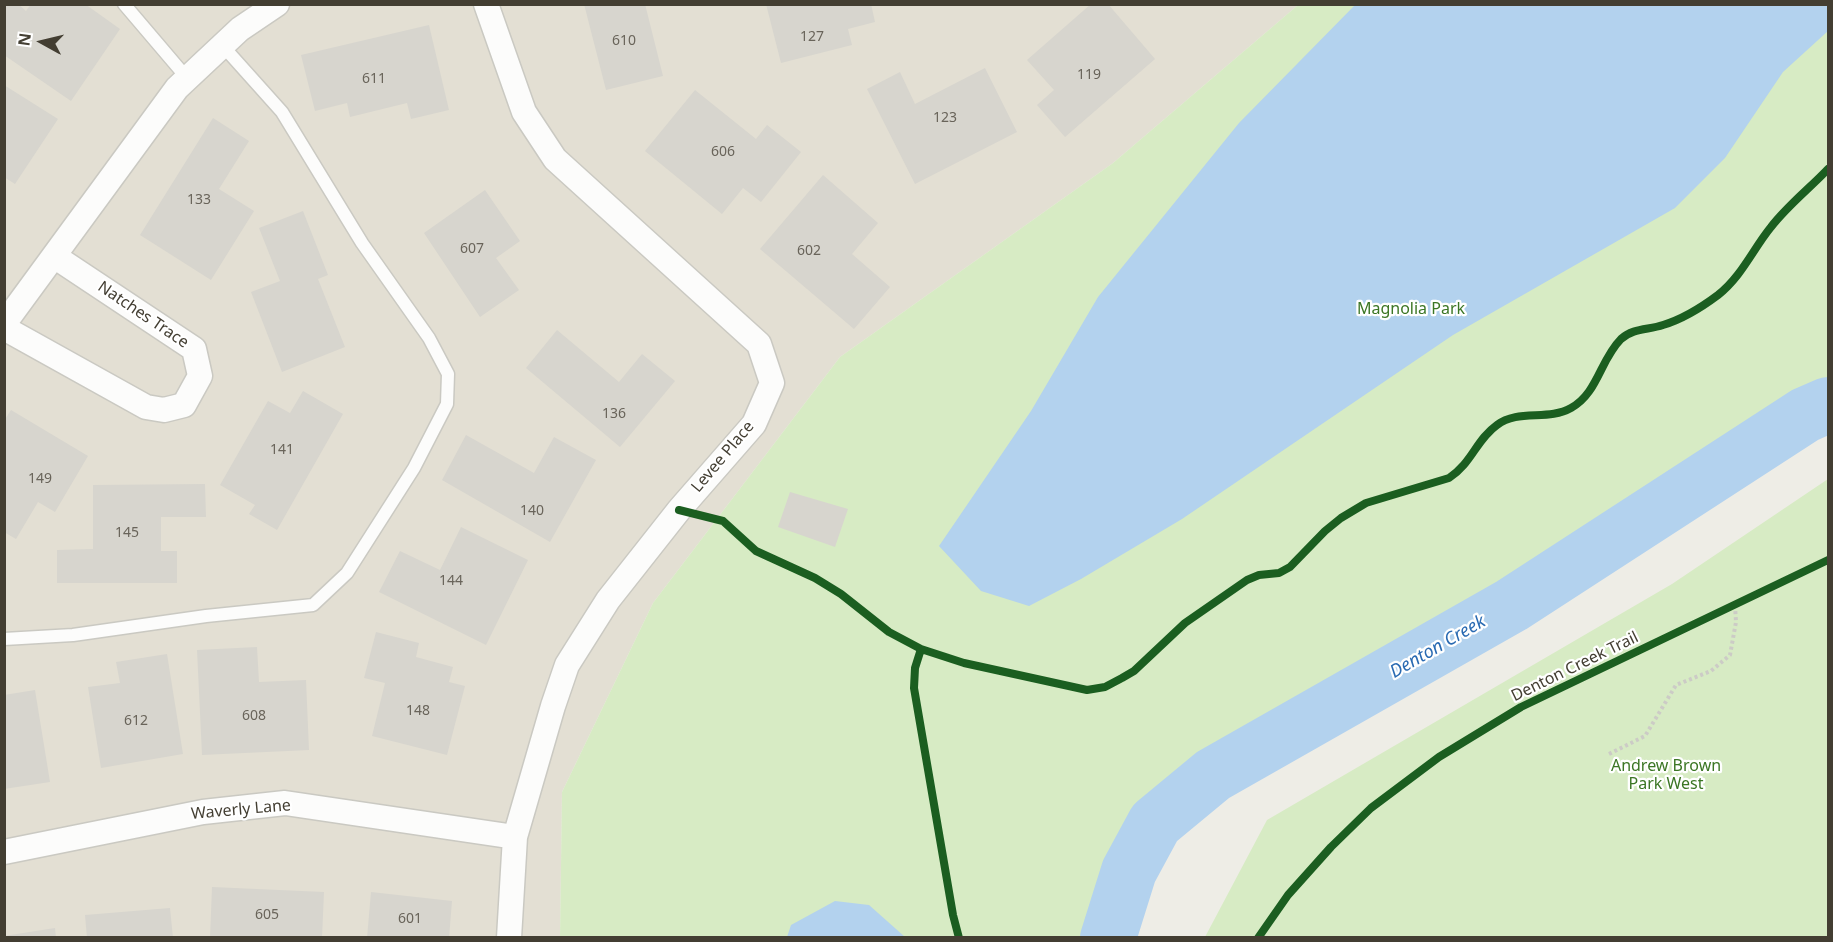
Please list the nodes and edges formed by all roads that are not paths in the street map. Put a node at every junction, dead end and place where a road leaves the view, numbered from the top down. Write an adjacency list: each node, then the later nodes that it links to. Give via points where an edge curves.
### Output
1 (124, 4): 5 (lane)
2 (277, 4): 4 (street, Natches Trace)
3 (486, 4): 9 (street, Levee Place, via 524,112 555,159 759,344 772,383 754,424 608,600 567,665)
4 (222, 45): 5 (street, Natches Trace); 8 (lane, via 282,112 362,243 429,338 448,374 447,404 414,468 347,573 313,605 73,635)
5 (188, 78): 6 (street, Natches Trace)
6 (54, 256): 7 (street, Natches Trace); 7 (street, Natches Trace, via 194,349 200,376 184,405 164,410 146,407)
7 (4, 326)
8 (4, 639)
9 (515, 837): 10 (street, Waverly Lane, via 285,803 203,812); 11 (street, Levee Place)
10 (4, 852)
11 (509, 938)

